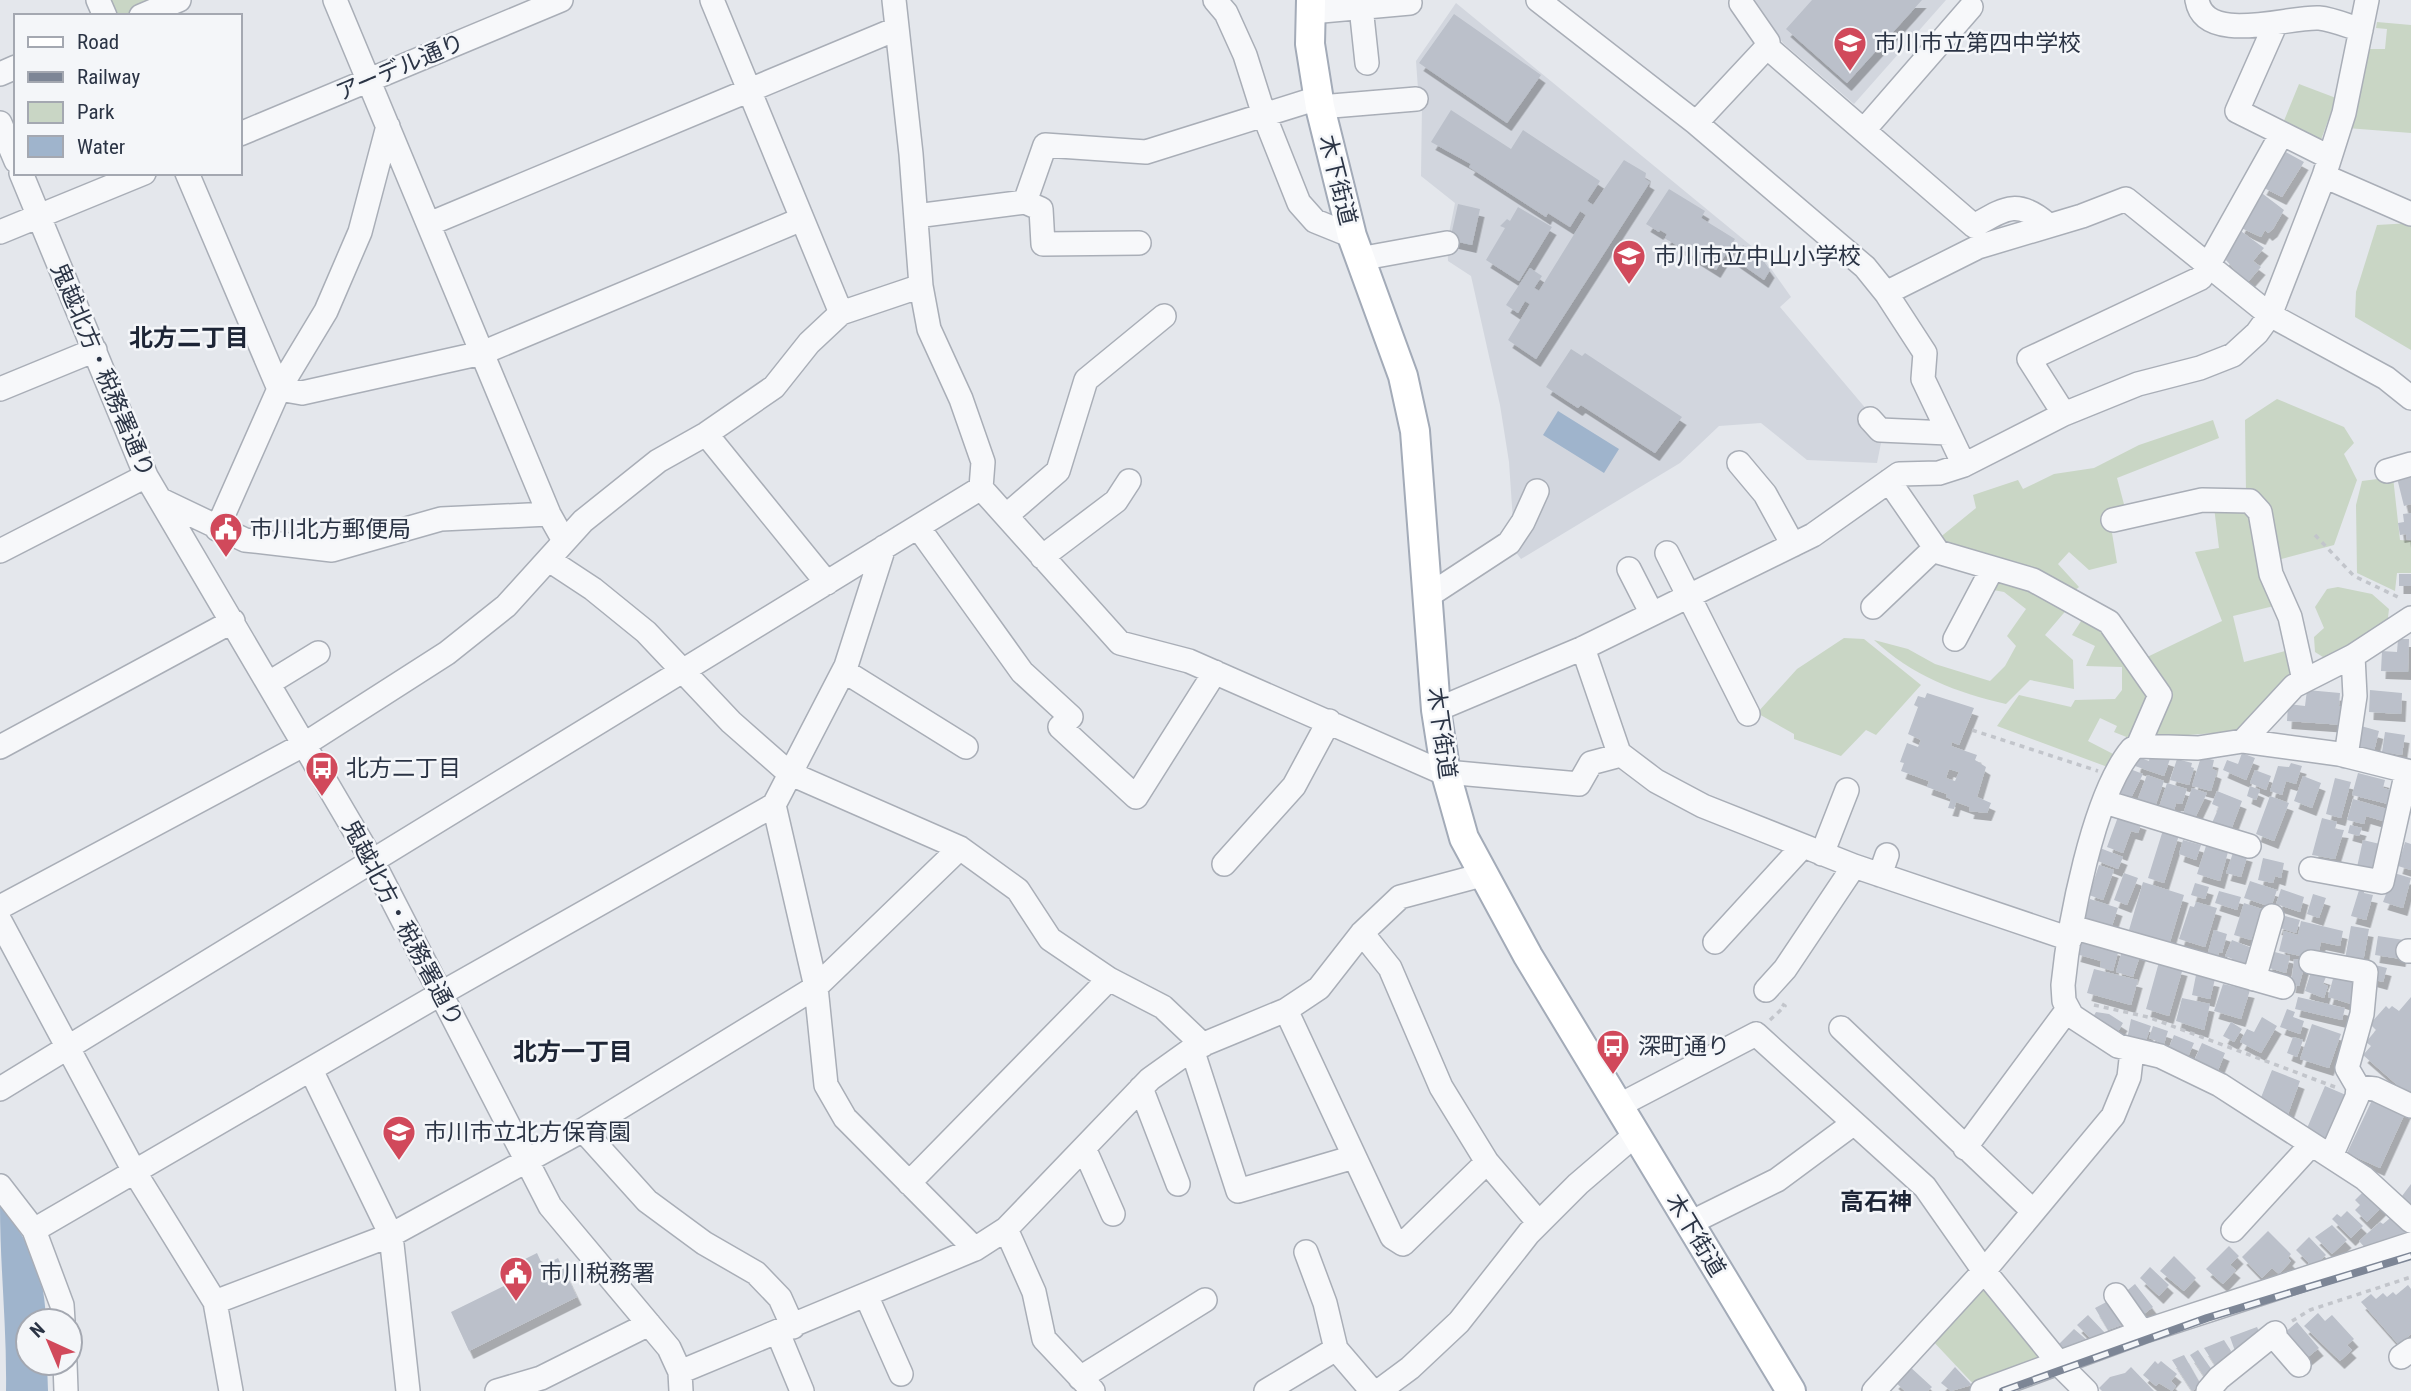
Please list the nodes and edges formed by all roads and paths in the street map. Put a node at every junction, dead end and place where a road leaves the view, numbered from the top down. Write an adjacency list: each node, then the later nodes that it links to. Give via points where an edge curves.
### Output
1 (179, 0): 15 (street)
2 (335, 0): 21 (street)
3 (561, 0): 21 (street, アーデル通り)
4 (712, 0): 22 (street)
5 (894, 0): 17 (street)
6 (1215, 0): 25 (street, via 1245,55)
7 (2197, 0): 16 (street, via 2206,17 2236,27)
8 (2367, 0): 18 (street)
9 (1410, 3): 13 (street)
10 (1741, 3): 19 (street)
11 (1551, 4): 27 (street)
12 (1311, 6): 13 (street); 24 (main road, 木下街道, via 1310,44)
13 (1361, 7): 20 (street)
14 (1971, 7): 29 (street)
15 (146, 14)
16 (2276, 23): 18 (street, via 2320,18); 31 (street, via 2237,111)
17 (895, 29): 22 (street); 40 (street)
18 (2361, 30): 33 (street, via 2344,113)
19 (1769, 49): 27 (street); 29 (street)
20 (1367, 63)
21 (368, 80): 28 (street); 30 (street, アーデル通り)
22 (749, 89): 41 (street); 42 (street)
23 (1416, 99): 24 (street)
24 (1319, 102): 25 (street); 47 (main road, 木下街道)
25 (1264, 115): 37 (street, via 1146,152 1045,145); 47 (street, via 1299,202 1315,221)
26 (0, 123): 32 (street)
27 (1696, 123): 50 (street, via 1865,267)
28 (388, 126): 42 (street); 57 (street, via 360,232 326,311)
29 (1864, 130): 43 (street, via 1974,226 2005,209 2021,208)
30 (242, 133)
31 (2281, 135): 33 (street); 48 (street)
32 (14, 156)
33 (2327, 166): 38 (street); 52 (street)
34 (22, 175): 39 (street, 鬼越北方・税務署通り)
35 (139, 175): 39 (street)
36 (188, 175): 57 (street)
37 (1025, 202): 40 (street); 45 (street, via 1041,209 1042,244)
38 (2411, 214)
39 (38, 216): 44 (street); 54 (street, 鬼越北方・税務署通り)
40 (916, 216): 49 (street)
41 (802, 219): 51 (street); 55 (street)
42 (429, 224): 55 (street)
43 (2047, 224): 48 (street, via 2126,199); 50 (street, via 1978,247)
44 (0, 232)
45 (1139, 243)
46 (1447, 243): 47 (street)
47 (1355, 247): 91 (main road, 木下街道, via 1409,402)
48 (2208, 266): 52 (street); 59 (street, via 2201,278 2029,359)
49 (921, 286): 51 (street); 70 (street, via 929,328 983,461)
50 (1886, 293): 62 (street, via 1925,353 1923,379)
51 (841, 313): 61 (street, via 809,343 774,387)
52 (2270, 315): 58 (street, via 2386,378); 59 (street, via 2233,355 2138,384)
53 (1164, 316): 74 (street, via 1086,380 1058,471)
54 (95, 350): 56 (street); 67 (street, 鬼越北方・税務署通り)
55 (482, 353): 57 (street, via 302,393); 73 (street)
56 (0, 389)
57 (279, 389): 77 (street)
58 (2411, 398)
59 (2064, 414): 65 (street)
60 (1870, 419): 62 (street, via 1880,430)
61 (706, 433): 79 (street, via 658,461); 89 (street)
62 (1948, 433): 65 (street)
63 (1738, 463): 80 (street, via 1765,494)
64 (2411, 464): 66 (street)
65 (1964, 465): 69 (street, via 1939,473 1899,474)
66 (2387, 471)
67 (146, 476): 72 (street, 鬼越北方・税務署通り); 83 (street)
68 (1129, 481): 85 (street, via 1115,501)
69 (1889, 481): 80 (street); 82 (street)
70 (981, 488): 74 (street); 76 (street)
71 (1537, 491): 91 (street, via 1509,543)
72 (161, 500): 77 (street); 96 (street, 鬼越北方・税務署通り)
73 (549, 514): 77 (street, via 440,519 332,550 245,540); 79 (street)
74 (1007, 515): 85 (street)
75 (2113, 520): 104 (street, via 2202,500 2250,501 2260,512 2271,574 2290,617)
76 (918, 527): 81 (street); 103 (street, via 1022,672 1071,717 1060,727 1136,797)
77 (217, 529)
78 (2315, 535): 92 (path, via 2354,576)
79 (563, 539): 86 (street)
80 (1793, 545): 90 (street)
81 (884, 547): 89 (street); 102 (street)
82 (1935, 548): 88 (street); 93 (street)
83 (0, 551)
84 (1667, 552): 90 (street)
85 (1041, 557): 103 (street, via 1120,643)
86 (549, 560): 101 (street, via 622,612); 111 (street, via 506,606 447,653)
87 (1629, 569): 94 (street)
88 (1992, 569): 97 (street); 112 (street, via 2033,580 2109,622 2160,695)
89 (827, 583): 101 (street)
90 (1690, 595): 94 (street); 107 (street)
91 (1428, 596): 106 (main road, 木下街道)
92 (2411, 604)
93 (1873, 607)
94 (1652, 614): 98 (street)
95 (2411, 618): 100 (street)
96 (233, 621): 105 (street, 鬼越北方・税務署通り); 113 (street)
97 (1955, 639)
98 (1583, 648): 106 (street); 115 (street)
99 (318, 653): 105 (street)
100 (2353, 656): 104 (street); 116 (street, via 2355,696)
101 (684, 670): 118 (street, via 731,722); 127 (street)
102 (844, 671): 114 (street); 118 (street)
103 (1215, 672): 108 (street)
104 (2304, 680): 110 (street)
105 (269, 683): 111 (street, 鬼越北方・税務署通り)
106 (1436, 710): 119 (main road, 木下街道)
107 (1748, 714)
108 (1329, 721): 119 (street); 128 (street, via 1294,786)
109 (1972, 730): 120 (path)
110 (2243, 741): 112 (street, via 2198,748); 116 (street)
111 (305, 744): 127 (street, 鬼越北方・税務署通り); 132 (street)
112 (2137, 746): 120 (street, via 2127,754)
113 (0, 747)
114 (965, 747)
115 (1621, 755): 119 (street, via 1591,763 1580,784); 126 (street, via 1656,781 1703,806)
116 (2346, 756): 117 (street)
117 (2409, 771): 130 (street, via 2382,882)
118 (789, 773): 123 (street); 125 (street)
119 (1446, 773): 131 (main road, 木下街道, via 1464,838)
120 (2116, 777): 122 (street)
121 (1847, 790): 126 (street)
122 (2105, 802): 124 (street); 136 (street)
123 (774, 805): 141 (street); 144 (street)
124 (2249, 846)
125 (960, 848): 139 (street, via 1018,890 1050,940); 141 (street)
126 (1813, 850): 129 (street); 137 (street)
127 (373, 862): 144 (street, 鬼越北方・税務署通り); 150 (street)
128 (1224, 864)
129 (1854, 866): 136 (street, via 1883,865); 143 (street)
130 (2311, 869)
131 (1482, 875): 135 (street, via 1400,897); 156 (main road, 木下街道)
132 (0, 906)
133 (2273, 916): 140 (street)
134 (0, 922): 150 (street)
135 (1362, 933): 146 (street, via 1319,988); 167 (street, via 1390,968 1441,1087)
136 (2071, 933): 140 (street); 145 (street, via 2063,985)
137 (1715, 942)
138 (2311, 962): 153 (street, via 2366,972 2362,1014 2347,1068)
139 (1109, 979): 149 (street, via 1163,1007); 169 (street)
140 (2254, 979): 142 (street)
141 (816, 987): 159 (street); 169 (street, via 826,1085 845,1118)
142 (2283, 987)
143 (1766, 990): 148 (path, via 1785,1006)
144 (440, 994): 152 (street); 166 (street, 鬼越北方・税務署通り)
145 (2068, 1009): 151 (street, via 2072,1016); 153 (path, via 2098,1005 2148,1017 2346,1091); 163 (street)
146 (1286, 1010): 149 (street); 165 (street)
147 (1841, 1028): 163 (street)
148 (1756, 1034): 156 (street); 158 (street)
149 (1197, 1047): 154 (street); 165 (street, via 1238,1191)
150 (67, 1049): 155 (street); 168 (street)
151 (2132, 1051): 161 (street, via 2160,1056 2220,1085); 172 (street, via 2129,1077 2113,1116)
152 (311, 1070): 168 (street); 180 (street)
153 (2355, 1083): 157 (street); 164 (street, via 2357,1097)
154 (1141, 1088): 162 (street); 170 (street)
155 (0, 1089)
156 (1618, 1106): 160 (main road, 木下街道)
157 (2411, 1106)
158 (1854, 1123): 176 (street, via 1777,1180); 184 (street, via 1925,1187)
159 (583, 1130): 166 (street); 192 (street, via 648,1201 756,1273 780,1297)
160 (1635, 1135): 175 (street); 176 (main road, 木下街道)
161 (2310, 1146): 164 (street); 179 (street)
162 (1084, 1148): 173 (street); 177 (street)
163 (1965, 1148): 172 (street)
164 (2331, 1156): 174 (street, via 2364,1178)
165 (1354, 1157): 167 (street, via 1392,1237 1403,1244)
166 (527, 1161): 180 (street); 191 (street, 鬼越北方・税務署通り, via 562,1224)
167 (1487, 1161): 175 (street)
168 (134, 1171): 178 (street); 189 (street)
169 (909, 1182): 182 (street)
170 (1178, 1184)
171 (0, 1186): 178 (street)
172 (2032, 1210): 184 (street)
173 (1113, 1214)
174 (2411, 1221)
175 (1539, 1223): 207 (street, via 1458,1322)
176 (1690, 1223): 208 (main road, 木下街道)
177 (1006, 1229): 182 (street); 200 (street, via 1034,1292 1044,1339)
178 (34, 1230): 190 (street)
179 (2233, 1230)
180 (391, 1235): 189 (street); 202 (street)
181 (2411, 1244): 193 (street)
182 (975, 1249): 186 (street)
183 (1306, 1252): 195 (street)
184 (1984, 1271): 196 (street); 209 (street)
185 (2411, 1278): 194 (path, via 2310,1310)
186 (866, 1295): 192 (street); 198 (street)
187 (2116, 1295): 193 (street)
188 (1205, 1300): 200 (street)
189 (215, 1302): 201 (street)
190 (62, 1307)
191 (649, 1324): 199 (street, 鬼越北方・税務署通り, via 669,1348); 203 (street, via 541,1378)
192 (786, 1330): 199 (street); 204 (street)
193 (2142, 1332): 196 (street)
194 (2274, 1334): 197 (street); 212 (street)
195 (1336, 1349): 205 (street); 206 (street)
196 (2059, 1363): 210 (street); 211 (street)
197 (2299, 1365)
198 (901, 1374)
199 (681, 1381)
200 (1087, 1384)
201 (231, 1391)
202 (408, 1391)
203 (497, 1391)
204 (802, 1391)
205 (1266, 1391)
206 (1372, 1391)
207 (1379, 1391)
208 (1791, 1391)
209 (1874, 1391)
210 (1982, 1391)
211 (2086, 1391)
212 (2208, 1391)

